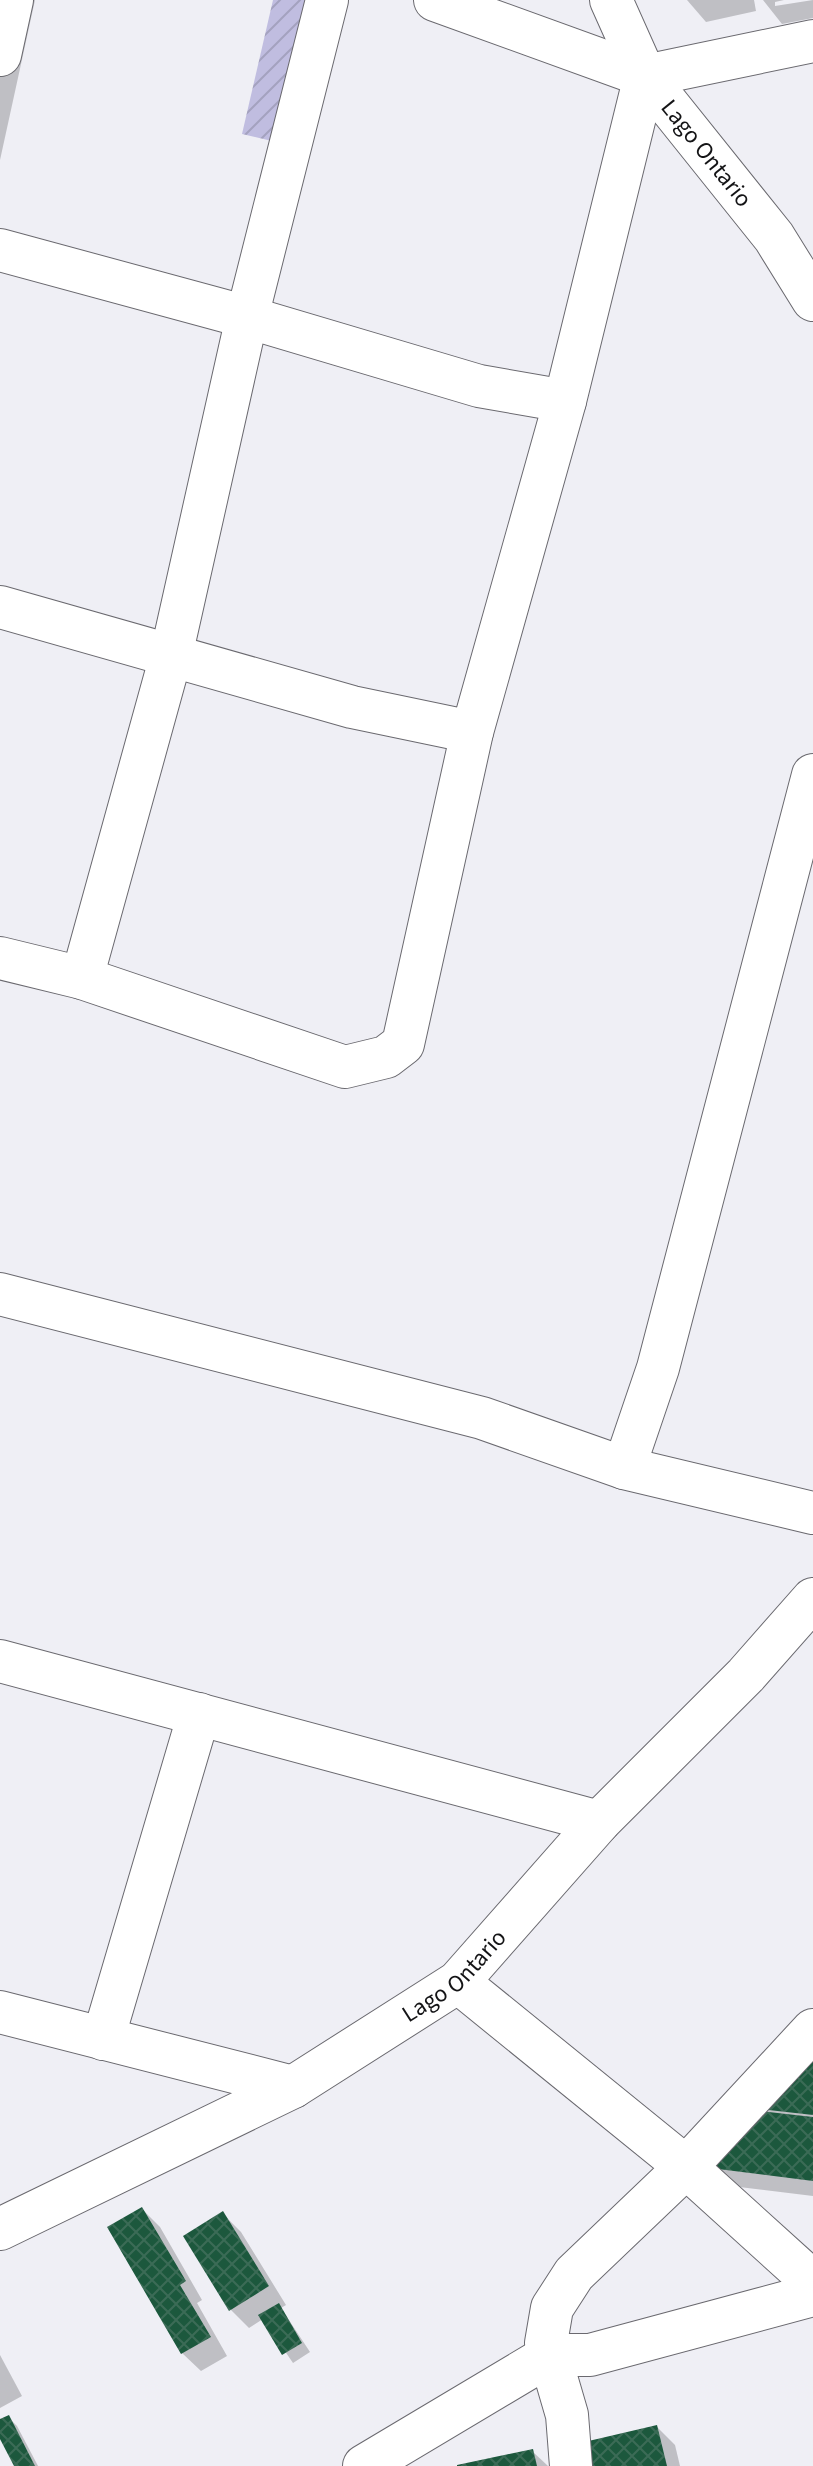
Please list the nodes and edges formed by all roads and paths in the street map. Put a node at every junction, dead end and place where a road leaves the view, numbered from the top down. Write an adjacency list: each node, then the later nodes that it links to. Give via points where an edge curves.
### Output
1 (12, 0): 6 (street)
2 (327, 0): 10 (street)
3 (435, 0): 7 (street)
4 (611, 0): 7 (street, Lago Ontario)
5 (813, 41): 7 (street)
6 (0, 55)
7 (645, 76): 9 (street, Lago Ontario, via 774,237); 11 (street)
8 (0, 250): 10 (street)
9 (813, 300)
10 (247, 317): 11 (street, via 479,386); 13 (street)
11 (565, 401): 14 (street)
12 (0, 607): 13 (street)
13 (171, 656): 14 (street, via 352,707); 17 (street)
14 (472, 732): 17 (street, via 410,1019 403,1044 386,1057 345,1067)
15 (813, 775): 19 (street, via 658,1368)
16 (0, 958): 17 (street)
17 (82, 978)
18 (0, 1294): 19 (street, via 467,1414)
19 (624, 1468): 20 (street)
20 (813, 1513)
21 (813, 1599): 24 (street, Lago Ontario, via 746,1675)
22 (0, 1661): 23 (street)
23 (199, 1714): 24 (street); 28 (street)
24 (599, 1822): 25 (street, Lago Ontario)
25 (458, 1982): 29 (street, Lago Ontario); 30 (street)
26 (0, 2012): 28 (street)
27 (813, 2030): 30 (street)
28 (103, 2039): 29 (street)
29 (293, 2087): 31 (street, Lago Ontario)
30 (686, 2167): 32 (street); 34 (street, via 574,2274 552,2308 546,2343)
31 (0, 2229)
32 (813, 2282)
33 (813, 2295): 34 (street, via 590,2355)
34 (550, 2355): 35 (street); 36 (street, via 567,2415)
35 (364, 2466)
36 (571, 2466)

